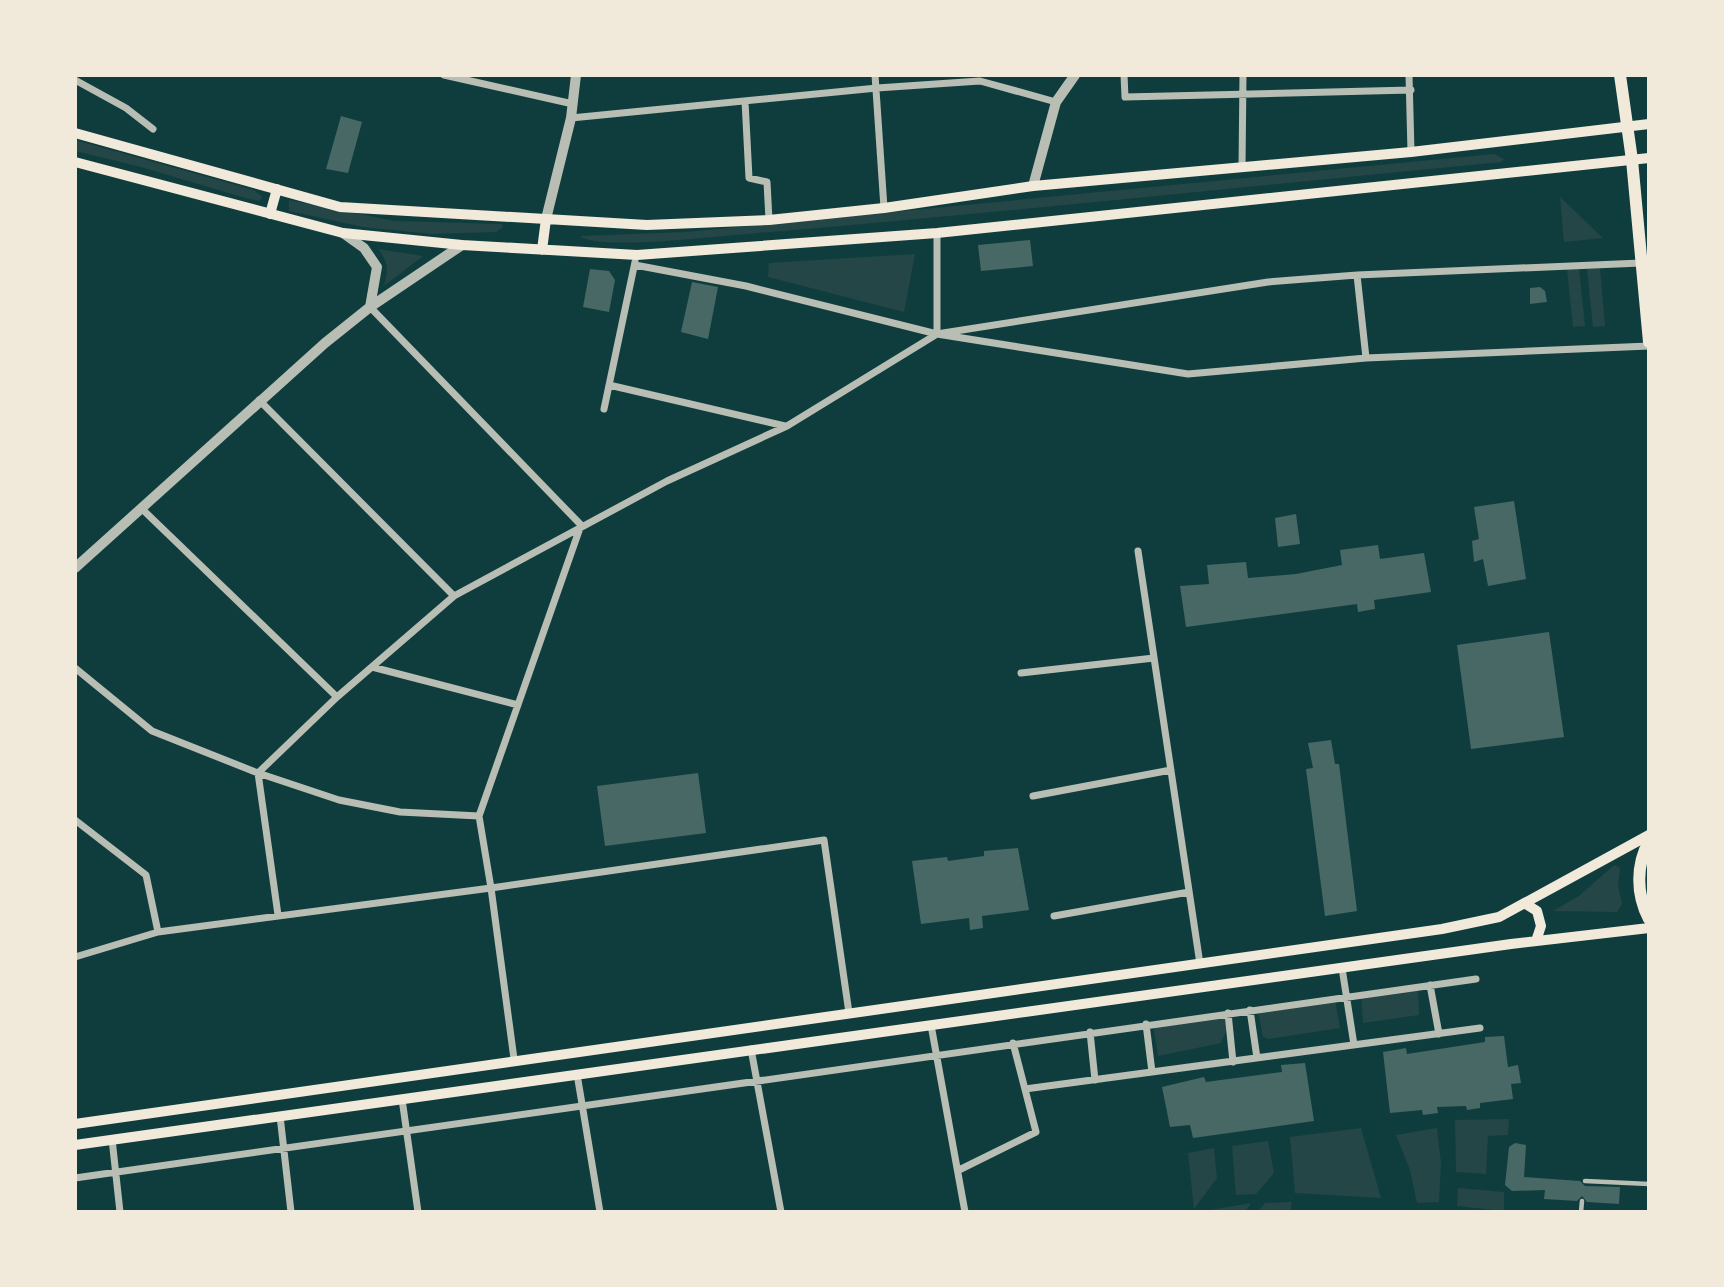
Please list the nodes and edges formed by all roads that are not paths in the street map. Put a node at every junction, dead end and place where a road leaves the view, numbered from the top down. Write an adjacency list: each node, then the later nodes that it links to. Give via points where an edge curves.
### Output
1 (444, 75): 15 (street)
2 (576, 75): 15 (street)
3 (875, 75): 10 (street)
4 (1075, 75): 14 (street)
5 (1124, 75): 12 (street, via 1125,97)
6 (1243, 75): 12 (street)
7 (1409, 75): 11 (street)
8 (1620, 75): 18 (main road)
9 (75, 80): 19 (street)
10 (877, 88): 13 (street); 14 (street, via 980,81); 28 (street)
11 (1411, 90): 12 (street); 21 (street)
12 (1242, 94): 25 (street)
13 (745, 102): 16 (street); 31 (street, via 749,178 767,182)
14 (1056, 102): 26 (street)
15 (573, 104): 16 (street)
16 (571, 118): 30 (street)
17 (1649, 124): 18 (main road)
18 (1628, 127): 21 (main road); 23 (main road)
19 (153, 129)
20 (75, 133): 27 (main road)
21 (1411, 152): 25 (main road)
22 (1649, 158): 23 (main road)
23 (1632, 160): 33 (main road); 37 (main road)
24 (75, 162): 29 (main road)
25 (1242, 167): 26 (main road)
26 (1033, 187): 28 (main road)
27 (277, 190): 29 (main road); 30 (main road, via 341,207)
28 (884, 208): 31 (main road)
29 (270, 214): 32 (main road)
30 (546, 219): 31 (main road, via 647,225); 35 (main road)
31 (769, 220)
32 (343, 233): 34 (main road); 39 (street, via 364,248 377,267)
33 (937, 233): 36 (main road); 40 (street)
34 (462, 245): 35 (main road); 39 (street)
35 (542, 250): 36 (main road)
36 (636, 260): 40 (street); 43 (street)
37 (1641, 263): 38 (street); 41 (main road)
38 (1357, 275): 40 (street, via 1268,282); 42 (street)
39 (370, 307): 44 (street); 48 (street)
40 (937, 334): 42 (street, via 1188,374); 46 (street)
41 (1649, 344): 42 (street)
42 (1366, 358)
43 (609, 385): 45 (street); 46 (street)
44 (260, 400): 47 (street); 51 (street)
45 (604, 409)
46 (787, 426): 48 (street)
47 (141, 508): 50 (street); 56 (street)
48 (581, 525): 51 (street); 57 (street)
49 (1138, 551): 52 (street)
50 (75, 568)
51 (454, 596): 53 (street)
52 (1154, 658): 55 (street); 58 (street)
53 (372, 667): 56 (street); 57 (street)
54 (75, 668): 59 (street, via 152,731)
55 (1021, 673)
56 (337, 697): 59 (street)
57 (518, 705): 61 (street)
58 (1171, 770): 60 (street); 66 (street)
59 (258, 774): 61 (street, via 339,800 400,812); 68 (street)
60 (1033, 796)
61 (479, 816): 65 (street)
62 (75, 820): 72 (street, via 146,875)
63 (1649, 835): 67 (main road)
64 (1649, 841): 70 (main road, via 1639,870 1639,890)
65 (491, 888): 68 (street); 81 (street, via 824,840); 93 (street)
66 (1189, 892): 69 (street); 75 (street)
67 (1524, 903): 73 (main road, via 1537,911 1541,926); 75 (main road, via 1489,920 1442,929)
68 (278, 915): 72 (street)
69 (1054, 915)
70 (1649, 919)
71 (1649, 928): 73 (main road)
72 (158, 932): 74 (street)
73 (1536, 941): 76 (main road)
74 (75, 957)
75 (1199, 964): 81 (main road)
76 (1342, 968): 79 (street); 84 (main road)
77 (1476, 979): 78 (street)
78 (1430, 985): 79 (street); 87 (street)
79 (1346, 997): 80 (street); 89 (street)
80 (1250, 1010): 82 (street); 92 (street)
81 (849, 1013): 93 (main road)
82 (1228, 1013): 83 (street); 94 (street)
83 (1146, 1024): 86 (street); 95 (street)
84 (931, 1025): 90 (main road); 91 (street)
85 (1480, 1028): 87 (street)
86 (1090, 1032): 88 (street); 97 (street)
87 (1439, 1034): 89 (street)
88 (1013, 1043): 91 (street); 99 (street)
89 (1354, 1045): 92 (street)
90 (751, 1049): 96 (main road); 98 (street)
91 (938, 1053): 98 (street); 109 (street)
92 (1257, 1058): 94 (street)
93 (514, 1059): 103 (main road)
94 (1233, 1062): 95 (street)
95 (1152, 1073): 97 (street)
96 (577, 1074): 100 (main road); 101 (street)
97 (1094, 1080): 99 (street)
98 (758, 1083): 101 (street); 118 (street)
99 (1025, 1090): 109 (street, via 1036,1132)
100 (402, 1099): 102 (main road); 104 (street)
101 (582, 1106): 104 (street); 117 (street)
102 (280, 1116): 105 (main road); 107 (street)
103 (75, 1124)
104 (407, 1133): 107 (street); 116 (street)
105 (112, 1139): 106 (main road); 108 (street)
106 (75, 1145)
107 (284, 1150): 108 (street); 115 (street)
108 (115, 1170): 110 (street); 114 (street)
109 (959, 1170): 119 (street)
110 (75, 1178)
111 (1585, 1181): 112 (lane)
112 (1649, 1184)
113 (1582, 1201): 120 (lane)
114 (120, 1212)
115 (291, 1212)
116 (418, 1212)
117 (600, 1212)
118 (780, 1212)
119 (965, 1212)
120 (1581, 1212)

